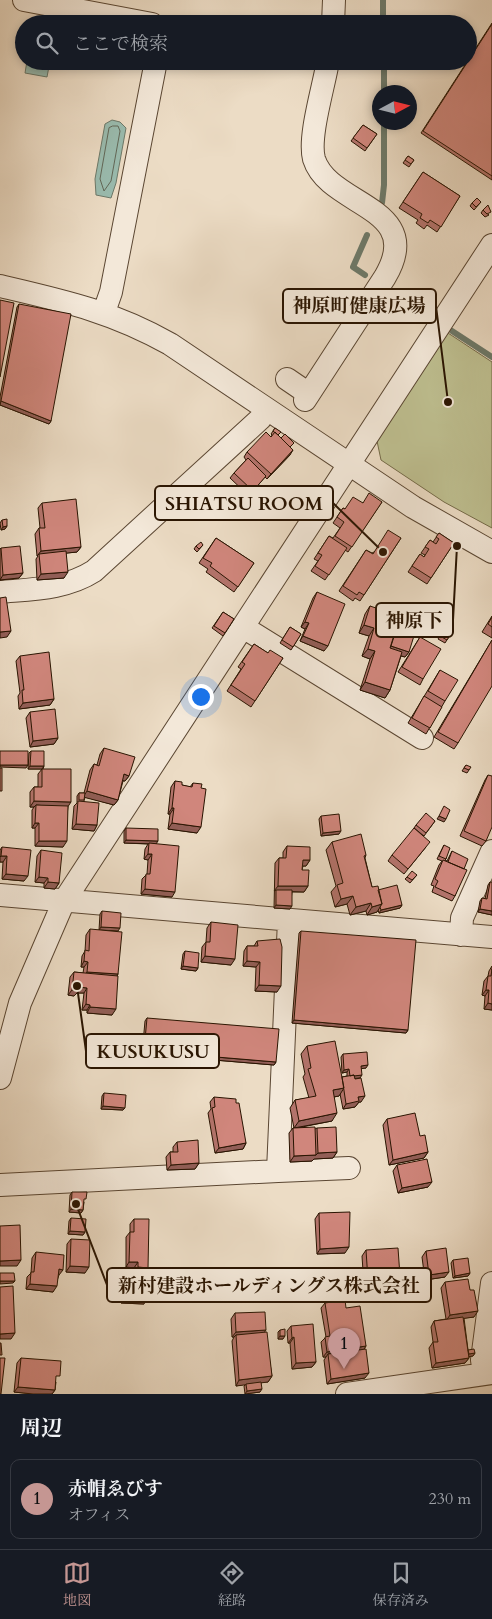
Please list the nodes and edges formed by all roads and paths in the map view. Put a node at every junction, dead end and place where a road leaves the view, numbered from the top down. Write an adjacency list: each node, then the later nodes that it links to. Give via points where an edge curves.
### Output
1 (24, 0): 3 (street)
2 (334, 0): 4 (street)
3 (104, 15)
4 (333, 15)
5 (154, 70): 9 (street, via 111,292)
6 (326, 70): 10 (street, via 312,146 314,158 326,179 380,215 392,232 395,251 392,265 307,397)
7 (492, 245): 12 (street)
8 (0, 286): 9 (street)
9 (104, 312): 11 (street, via 170,344)
10 (287, 379)
11 (267, 409): 12 (street); 14 (street, via 260,419 94,571 62,586)
12 (349, 465): 13 (street, via 433,520); 15 (street)
13 (492, 552)
14 (0, 592)
15 (243, 627): 16 (street); 19 (street)
16 (422, 738)
17 (492, 851): 21 (street, via 462,918)
18 (0, 895): 19 (street)
19 (64, 901): 20 (street); 23 (street, via 20,1003)
20 (289, 920): 21 (street); 25 (street)
21 (461, 935): 22 (street)
22 (492, 937)
23 (0, 1078)
24 (349, 1168): 25 (street)
25 (278, 1171): 26 (street)
26 (0, 1185)
27 (492, 1283): 28 (street, via 482,1360)
28 (488, 1373): 29 (street)
29 (426, 1388): 30 (street)
30 (347, 1394)

